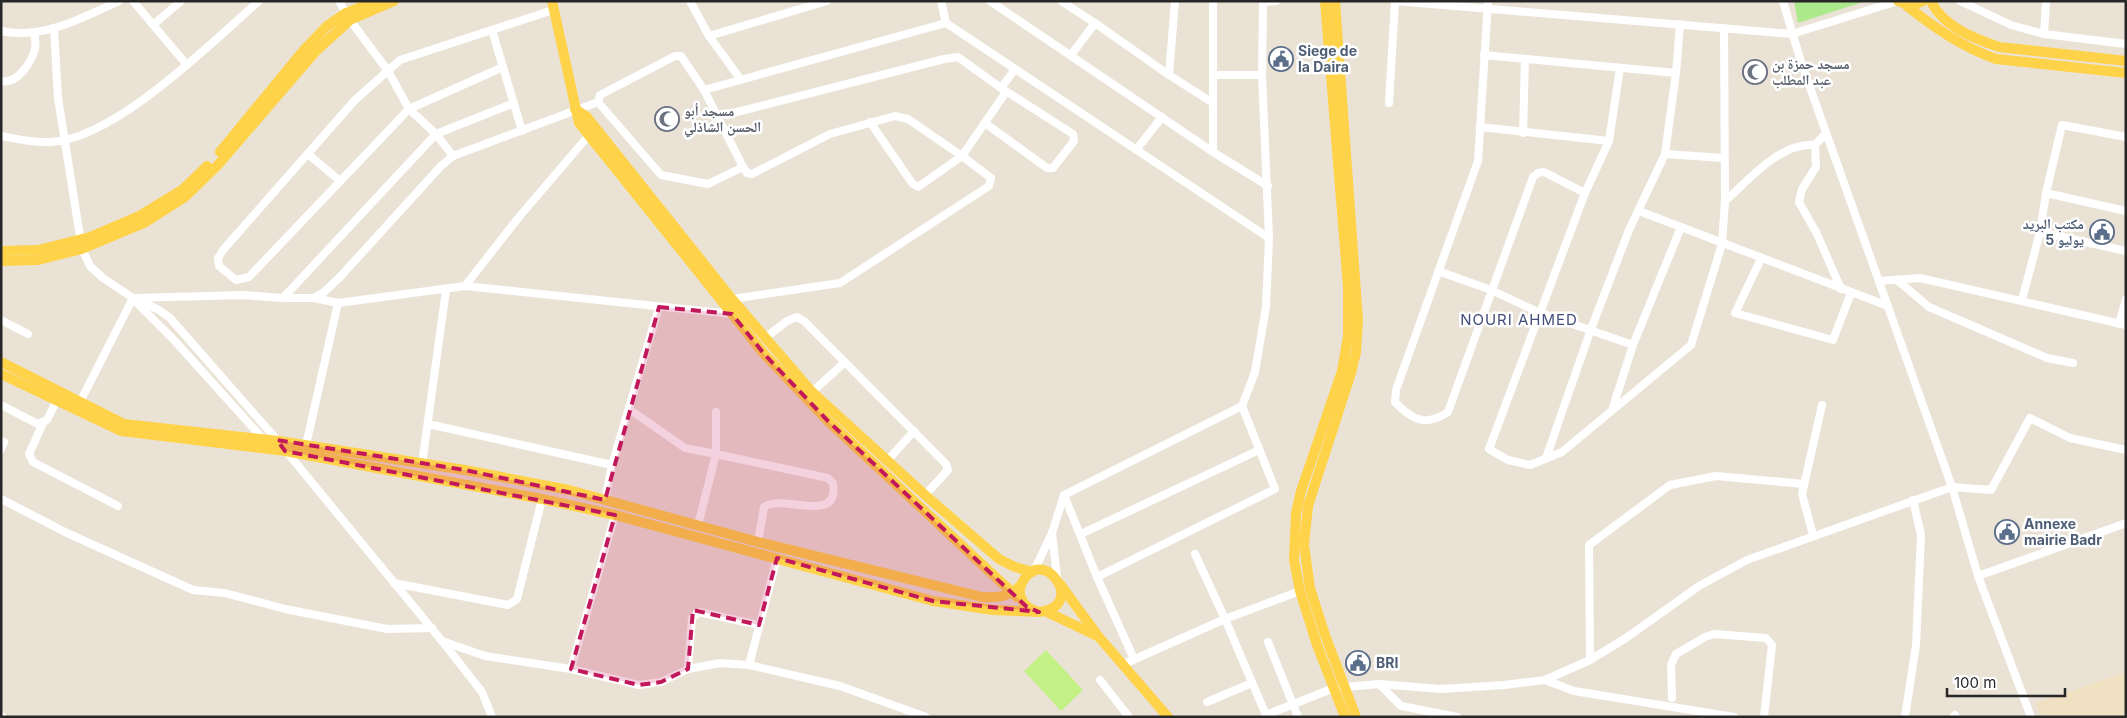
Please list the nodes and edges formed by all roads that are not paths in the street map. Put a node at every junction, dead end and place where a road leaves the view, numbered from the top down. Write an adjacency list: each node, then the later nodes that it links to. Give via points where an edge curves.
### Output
1 (119, 1): 34 (street)
2 (133, 1): 33 (street)
3 (181, 1): 33 (street)
4 (259, 1): 47 (street)
5 (339, 1): 29 (street)
6 (375, 1): 29 (main road)
7 (394, 1): 29 (main road)
8 (690, 1): 41 (street)
9 (941, 1): 30 (street)
10 (990, 1): 43 (street)
11 (1061, 1): 31 (street)
12 (1175, 1): 54 (street)
13 (1212, 1): 55 (street)
14 (1276, 1): 24 (street)
15 (1325, 1): 186 (main road, via 1348,287 1348,336 1342,371 1296,513 1294,560)
16 (1335, 1): 204 (main road, via 1358,320 1351,373 1308,506 1304,544 1310,588)
17 (1395, 1): 27 (street); 64 (street)
18 (1782, 1): 39 (street)
19 (1923, 1): 25 (main road, via 1917,5)
20 (1931, 1): 46 (main road, via 1940,16 1981,41 1999,47)
21 (1960, 1): 26 (street)
22 (2046, 1): 40 (street)
23 (824, 2): 41 (street)
24 (1263, 2): 56 (street)
25 (1901, 3): 39 (street); 53 (main road, via 1954,41 1996,59)
26 (1972, 4): 40 (street, via 2011,25)
27 (1488, 5): 32 (street); 44 (street)
28 (553, 6): 36 (street); 66 (main road)
29 (348, 16): 51 (street); 101 (main road, via 217,166 185,197 144,222)
30 (946, 23): 50 (street); 57 (street)
31 (1095, 23): 43 (street); 54 (street)
32 (1680, 24): 35 (street); 52 (street)
33 (153, 25): 47 (street)
34 (54, 28): 38 (street); 79 (street)
35 (1724, 28): 39 (street); 88 (street)
36 (492, 30): 48 (street); 51 (street, via 400,60)
37 (1, 31): 38 (street)
38 (34, 33): 58 (street, via 36,47 18,78 11,82)
39 (1792, 34): 74 (street)
40 (2044, 34): 42 (street)
41 (709, 36): 57 (street)
42 (2126, 44)
43 (1071, 55): 68 (street)
44 (1484, 55): 45 (street); 71 (street)
45 (1525, 59): 49 (street); 73 (street)
46 (2126, 61)
47 (187, 64): 79 (street, via 111,120)
48 (503, 67): 62 (street); 65 (street)
49 (1620, 68): 52 (street); 80 (street)
50 (1015, 69): 60 (street); 82 (street)
51 (388, 71): 65 (street); 84 (street, via 355,100)
52 (1676, 73): 85 (street)
53 (2126, 73)
54 (1169, 75): 63 (street)
55 (1213, 75): 56 (street); 63 (street)
56 (1262, 75): 91 (street)
57 (741, 80): 59 (street)
58 (1, 81)
59 (704, 90): 61 (street, via 681,56 675,56 600,95); 89 (street)
60 (1003, 90): 67 (street, via 958,57); 70 (street); 70 (street, via 1073,134 1074,141 1053,168 1047,168)
61 (598, 102): 66 (street); 89 (street, via 661,175 708,184)
62 (514, 103): 72 (street); 75 (street)
63 (1214, 103): 83 (street)
64 (1389, 103)
65 (409, 109): 75 (street); 90 (street)
66 (575, 109): 72 (street); 76 (main road, via 579,123); 119 (main road, via 587,117)
67 (733, 113)
68 (1162, 117): 82 (street); 83 (street)
69 (870, 122): 87 (street, via 895,116 908,120); 87 (street, via 915,186); 89 (street, via 830,134 752,174)
70 (985, 123): 87 (street)
71 (1480, 127): 73 (street); 106 (street, via 1478,161)
72 (522, 131): 86 (street)
73 (1523, 133): 80 (street)
74 (1826, 133): 81 (street); 109 (street)
75 (436, 134): 86 (street); 117 (street)
76 (589, 135): 110 (street); 126 (main road)
77 (1, 136): 79 (street, via 51,142)
78 (2126, 137): 93 (street, via 2062,125)
79 (64, 140): 101 (street)
80 (1609, 141): 92 (street)
81 (1815, 145): 94 (street, via 1806,144 1789,150 1769,162); 111 (street, via 1816,167 1802,189 1799,202)
82 (1136, 150): 99 (street)
83 (1213, 152): 91 (street)
84 (308, 154): 90 (street); 107 (street, via 218,258 218,266 236,280)
85 (1665, 154): 88 (street); 95 (street)
86 (453, 156): 118 (street, via 340,277)
87 (962, 156): 119 (street, via 991,178 989,186 854,275 840,282)
88 (1724, 158): 94 (street)
89 (743, 167)
90 (340, 181): 107 (street)
91 (1268, 186): 99 (street)
92 (1585, 193): 113 (street, via 1544,172 1533,178); 125 (street)
93 (2046, 193): 96 (street); 98 (street)
94 (1725, 201): 100 (street)
95 (1639, 211): 97 (street); 129 (street, via 1628,230)
96 (2126, 211)
97 (1681, 227): 100 (street); 132 (street)
98 (2040, 232): 103 (street); 121 (street)
99 (1270, 238): 142 (street, via 1266,307 1255,372)
100 (1722, 244): 104 (street); 145 (street, via 1691,346)
101 (81, 245): 102 (main road); 105 (main road, via 38,260); 116 (street, via 90,266)
102 (1, 251)
103 (2126, 252)
104 (1761, 259): 111 (street); 114 (street, via 1735,313 1833,340)
105 (1, 261)
106 (1438, 271): 113 (street); 113 (street, via 1396,390 1395,402 1407,415 1427,421 1448,412)
107 (243, 280): 115 (street)
108 (1897, 280): 109 (street); 121 (street, via 1920,278); 135 (street, via 1929,307 2047,358)
109 (1879, 281): 123 (street)
110 (465, 286): 112 (street); 124 (street)
111 (1841, 289): 114 (street)
112 (446, 290): 122 (street); 147 (street)
113 (1491, 290): 125 (street)
114 (1851, 292): 123 (street)
115 (242, 295): 116 (street); 117 (street)
116 (133, 298): 139 (street); 149 (street); 150 (street, via 170,318)
117 (283, 298): 118 (street)
118 (314, 298): 122 (street)
119 (732, 299): 131 (main road)
120 (2126, 299): 128 (street)
121 (2022, 300): 128 (street)
122 (338, 303): 152 (street)
123 (1888, 306): 163 (street)
124 (659, 307): 126 (street); 143 (street)
125 (1538, 312): 129 (street); 158 (street, via 1489,449 1508,460 1530,465)
126 (732, 314): 185 (main road, via 765,356 828,421)
127 (3, 324): 130 (street)
128 (2122, 324)
129 (1590, 329): 132 (street); 158 (street)
130 (28, 334)
131 (765, 338): 134 (street, via 797,317); 137 (main road)
132 (1633, 345): 145 (street)
133 (1, 362): 139 (main road)
134 (844, 363): 137 (street); 148 (street)
135 (2073, 363)
136 (1, 374): 138 (main road)
137 (812, 392): 159 (main road)
138 (56, 400): 146 (street); 156 (main road, via 122,431)
139 (80, 402): 149 (main road, via 124,424)
140 (1822, 404): 162 (street)
141 (1, 406): 146 (street, via 38,424)
142 (1242, 406): 154 (street); 165 (street)
143 (629, 409): 157 (street, via 685,448); 161 (street)
144 (716, 412): 157 (street)
145 (1612, 412): 158 (street, via 1562,452)
146 (43, 422): 170 (street, via 29,454 33,462)
147 (428, 424): 160 (street); 161 (street)
148 (914, 431): 159 (street); 164 (street, via 941,457 948,470)
149 (262, 439): 150 (main road); 156 (street)
150 (277, 440): 152 (main road); 156 (street)
151 (1, 441): 153 (street, via 4,442)
152 (306, 445): 160 (main road)
153 (1, 449)
154 (1259, 450): 175 (street); 182 (street, via 1275,489)
155 (2126, 450): 163 (street, via 2070,438 2030,418 1991,490)
156 (285, 451): 166 (main road); 184 (street)
157 (716, 454): 173 (street); 177 (street, via 828,478 833,483 833,495 818,507 776,502 764,507)
158 (1546, 458)
159 (887, 461): 164 (main road)
160 (422, 464): 168 (main road, via 569,490)
161 (612, 465): 168 (street)
162 (1804, 484): 176 (street, via 1802,494); 195 (street, via 1716,476 1670,485 1589,545)
163 (1952, 487): 169 (street); 181 (street)
164 (924, 495): 180 (main road, via 999,559)
165 (1064, 495): 174 (street); 175 (street)
166 (542, 498): 171 (main road); 184 (street, via 517,599 513,603 508,605)
167 (1, 499): 190 (street, via 193,590 225,593 285,609 387,629)
168 (605, 500): 173 (main road)
169 (1913, 500): 176 (street); 220 (street, via 1921,535 1916,645)
170 (118, 506)
171 (615, 515): 179 (main road); 199 (street)
172 (2126, 523): 181 (street)
173 (698, 525): 177 (main road)
174 (1052, 533): 180 (street); 183 (street)
175 (1081, 534): 182 (street)
176 (1813, 535): 195 (street, via 1722,572)
177 (758, 542): 185 (main road, via 982,597 1001,597)
178 (1195, 554): 188 (street)
179 (777, 558): 187 (main road, via 933,601 993,610); 189 (street)
180 (1033, 572): 183 (main road, via 1044,570); 185 (main road)
181 (1978, 576): 221 (street)
182 (1097, 577): 194 (street)
183 (1058, 581): 187 (main road, via 1059,601); 191 (main road)
184 (394, 582): 190 (street)
185 (1017, 589): 187 (main road, via 1027,607)
186 (1300, 591): 188 (street); 205 (main road)
187 (1042, 611): 191 (main road)
188 (1226, 619): 194 (street); 202 (street)
189 (759, 625): 197 (street); 198 (street, via 699,612 692,618)
190 (432, 628): 192 (street)
191 (1098, 636): 196 (main road)
192 (442, 641): 199 (street, via 485,656); 210 (street, via 482,692)
193 (1268, 642): 208 (street)
194 (1134, 659): 196 (street)
195 (1590, 660): 201 (street)
196 (1124, 664): 213 (main road)
197 (749, 665): 198 (street, via 720,663); 211 (street, via 840,686)
198 (688, 668): 199 (street, via 661,682 639,685)
199 (571, 669)
200 (1100, 680): 212 (street)
201 (1545, 680): 203 (street, via 1441,689); 218 (street, via 1574,691)
202 (1252, 683): 207 (street); 209 (street)
203 (1379, 684): 204 (street); 217 (street, via 1401,706)
204 (1345, 687): 205 (street); 216 (main road)
205 (1334, 688): 208 (street); 215 (main road)
206 (1672, 698): 219 (street, via 1671,665 1676,654 1714,634 1766,638 1772,645)
207 (1207, 702)
208 (1292, 704): 209 (street); 214 (street)
209 (1266, 716)
210 (492, 717)
211 (926, 717)
212 (1129, 717)
213 (1168, 717)
214 (1298, 717)
215 (1345, 717)
216 (1356, 717)
217 (1457, 717)
218 (1734, 717)
219 (1764, 717)
220 (1905, 717)
221 (2031, 717)

